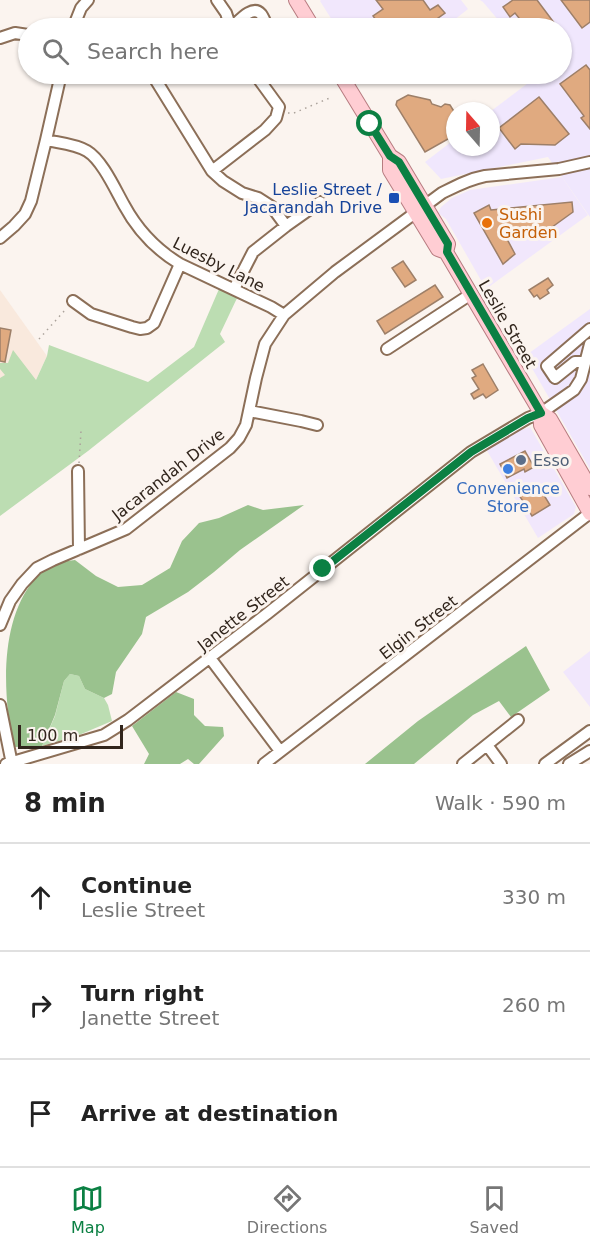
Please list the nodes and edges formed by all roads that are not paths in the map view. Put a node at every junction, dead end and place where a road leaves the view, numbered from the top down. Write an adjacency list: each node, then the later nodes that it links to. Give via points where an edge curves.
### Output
1 (88, 0): 4 (street)
2 (217, 0): 5 (street)
3 (296, 0): 8 (main road)
4 (76, 18)
5 (228, 18)
6 (243, 18): 7 (street, via 257,11)
7 (263, 18)
8 (307, 18)
9 (18, 33): 10 (street)
10 (0, 38)
11 (59, 84): 15 (street)
12 (158, 84): 17 (street)
13 (262, 84): 17 (street, via 279,107 276,118)
14 (346, 84): 19 (main road, Leslie Street, via 390,156 399,162)
15 (46, 140): 21 (street, via 25,214); 22 (street, Luesby Lane, via 88,152 102,167 140,231)
16 (590, 162): 19 (street, Jacarandah Drive, via 473,178 442,192)
17 (212, 171): 20 (street, via 223,182 272,207)
18 (320, 202): 20 (street)
19 (420, 209): 24 (main road, Leslie Street, via 448,244 447,252); 26 (street, Jacarandah Drive)
20 (285, 226): 23 (street, via 253,252)
21 (0, 238)
22 (180, 264): 23 (street, Luesby Lane); 25 (street, via 154,323 147,328 91,314)
23 (234, 289): 26 (street, Luesby Lane)
24 (471, 294): 29 (street); 32 (main road, Leslie Street)
25 (73, 301)
26 (284, 315): 31 (street, Jacarandah Drive, via 265,344)
27 (590, 329): 30 (street, via 547,366 555,378 575,362)
28 (590, 344): 30 (street, Janette Street)
29 (387, 349)
30 (585, 362): 32 (street, Janette Street, via 574,390)
31 (249, 411): 33 (street); 37 (street, Jacarandah Drive, via 246,425 230,448 126,529)
32 (541, 413): 35 (main road, Leslie Street, via 550,419); 36 (main road, Leslie Street, via 541,425); 39 (street, Janette Street, via 471,452)
33 (317, 425)
34 (78, 471): 37 (street)
35 (590, 488)
36 (590, 513): 44 (street, Elgin Street)
37 (79, 549): 38 (street, Jacarandah Drive, via 38,568 10,601)
38 (0, 625)
39 (210, 658): 44 (street); 47 (street, Janette Street, via 104,735)
40 (0, 705): 47 (street)
41 (518, 720): 43 (street)
42 (590, 731): 46 (street)
43 (487, 745): 49 (street); 50 (street)
44 (280, 751): 48 (street, Elgin Street)
45 (590, 751): 52 (street)
46 (559, 758): 51 (street)
47 (10, 763)
48 (264, 764)
49 (463, 764)
50 (501, 764)
51 (545, 764)
52 (569, 764)

